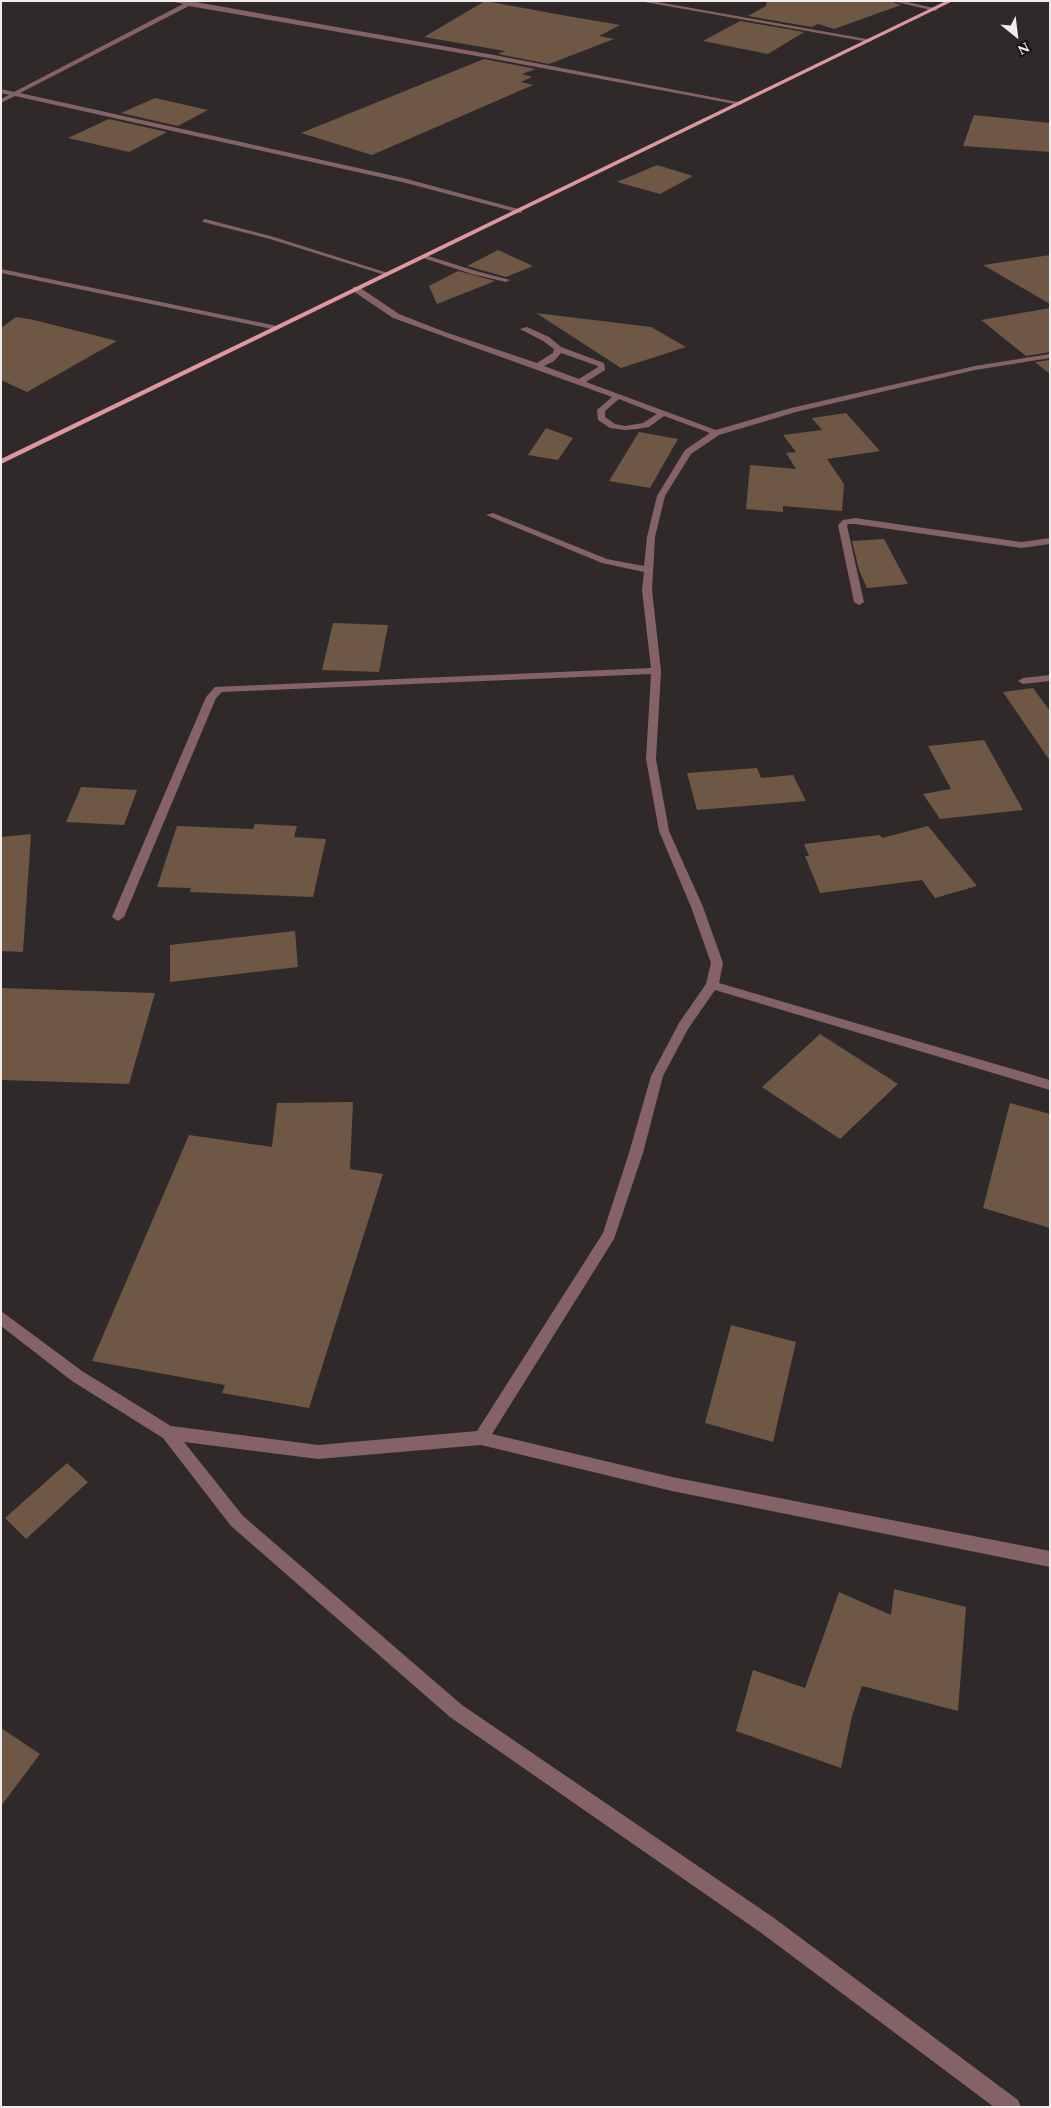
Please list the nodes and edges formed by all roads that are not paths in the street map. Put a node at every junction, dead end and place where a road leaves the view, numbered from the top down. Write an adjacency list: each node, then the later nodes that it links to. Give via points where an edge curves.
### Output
1 (172, 1): 5 (street)
2 (641, 1): 7 (street)
3 (894, 1): 6 (street)
4 (952, 1): 6 (main road)
5 (191, 3): 9 (street); 11 (street)
6 (935, 9): 7 (main road)
7 (869, 40): 11 (main road)
8 (1, 91): 9 (street)
9 (15, 94): 10 (street); 12 (street, via 403,180)
10 (1, 101)
11 (740, 103): 12 (main road)
12 (520, 211): 14 (main road)
13 (205, 221): 16 (street)
14 (425, 256): 16 (main road); 17 (street, via 474,274)
15 (1, 271): 19 (street)
16 (388, 274): 18 (main road)
17 (506, 280)
18 (356, 289): 19 (main road); 23 (street, via 396,316)
19 (277, 328): 28 (main road)
20 (524, 329): 21 (street, via 546,339)
21 (558, 349): 23 (street, via 551,360); 24 (street, via 601,365 602,368)
22 (1050, 356): 27 (street, via 975,368 794,410)
23 (538, 366): 24 (street)
24 (580, 382): 25 (street)
25 (618, 396): 26 (street); 26 (street, via 601,410 600,418 613,426 646,425)
26 (664, 413): 27 (street)
27 (716, 433): 31 (street, via 688,452 661,496 651,537)
28 (1, 462)
29 (490, 515): 31 (street, via 605,561)
30 (1050, 541): 32 (street, via 1021,546 846,522 842,525)
31 (649, 570): 33 (street, via 647,590)
32 (859, 602)
33 (656, 670): 36 (street, via 219,689 211,697); 37 (street, via 651,759 660,813 664,831 717,963)
34 (1050, 678): 35 (street)
35 (1023, 681)
36 (118, 917)
37 (712, 985): 38 (street); 41 (street, via 683,1026 656,1076 636,1153 609,1235)
38 (1050, 1085)
39 (1, 1317): 40 (street, via 76,1376)
40 (168, 1433): 41 (street, via 318,1452); 43 (street, via 237,1521 456,1711 767,1925)
41 (480, 1438): 42 (street, via 672,1484)
42 (1050, 1559)
43 (1011, 2107)

